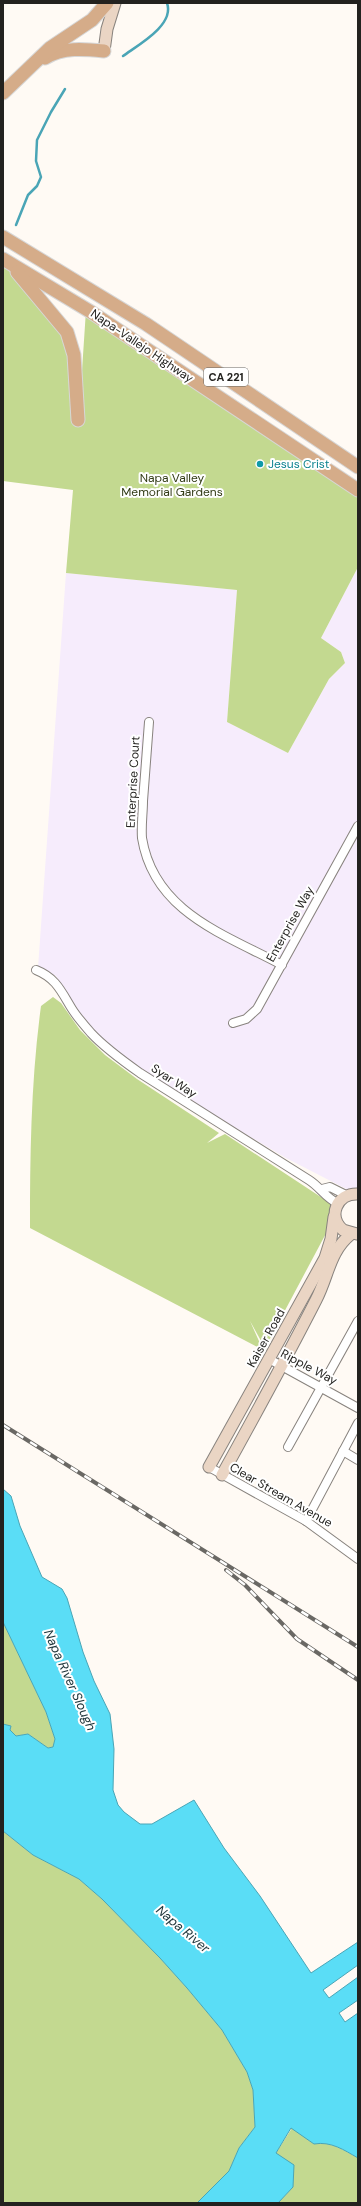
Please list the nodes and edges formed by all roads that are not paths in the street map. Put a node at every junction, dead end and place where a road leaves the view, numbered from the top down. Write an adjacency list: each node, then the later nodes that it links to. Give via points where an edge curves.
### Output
1 (107, 3): 4 (main road, via 92,20 60,41)
2 (115, 3): 3 (street)
3 (104, 51): 4 (main road, via 75,49 47,56)
4 (35, 64): 5 (main road)
5 (3, 93)
6 (3, 237): 9 (main road, Napa-Vallejo Highway / CA 221, via 177,345)
7 (4, 259): 8 (main road, via 67,332 74,355); 10 (main road, Napa-Vallejo Highway / CA 221, via 86,309)
8 (78, 420)
9 (358, 467)
10 (358, 490)
11 (149, 722): 13 (street, Enterprise Court, via 142,827 147,855 155,875 173,901 189,915)
12 (358, 826): 13 (street, Enterprise Way)
13 (282, 965): 15 (street, Enterprise Way, via 257,1009 246,1019)
14 (36, 970): 16 (street, Syar Way, via 47,974 55,981 84,1025 140,1074)
15 (233, 1023)
16 (322, 1189): 18 (street, Syar Way, via 330,1187); 19 (street, Syar Way, via 325,1197)
17 (358, 1194): 18 (street)
18 (346, 1195): 19 (street)
19 (337, 1203): 20 (street, Kaiser Road)
20 (334, 1217): 21 (street, via 339,1227); 23 (street, Kaiser Road, via 325,1258)
21 (354, 1234): 24 (street, via 336,1249 323,1286)
22 (358, 1321): 25 (street)
23 (269, 1359): 24 (street, Ripple Way); 31 (street, Kaiser Road)
24 (282, 1366): 25 (street, Ripple Way); 32 (street)
25 (322, 1386): 26 (street, Ripple Way); 28 (street)
26 (358, 1408)
27 (358, 1424): 29 (street)
28 (288, 1447)
29 (343, 1451): 30 (street); 33 (street)
30 (358, 1460)
31 (209, 1468): 32 (street, Clear Stream Avenue)
32 (222, 1475): 33 (street, Clear Stream Avenue)
33 (306, 1521): 34 (street, Clear Stream Avenue)
34 (358, 1559)

